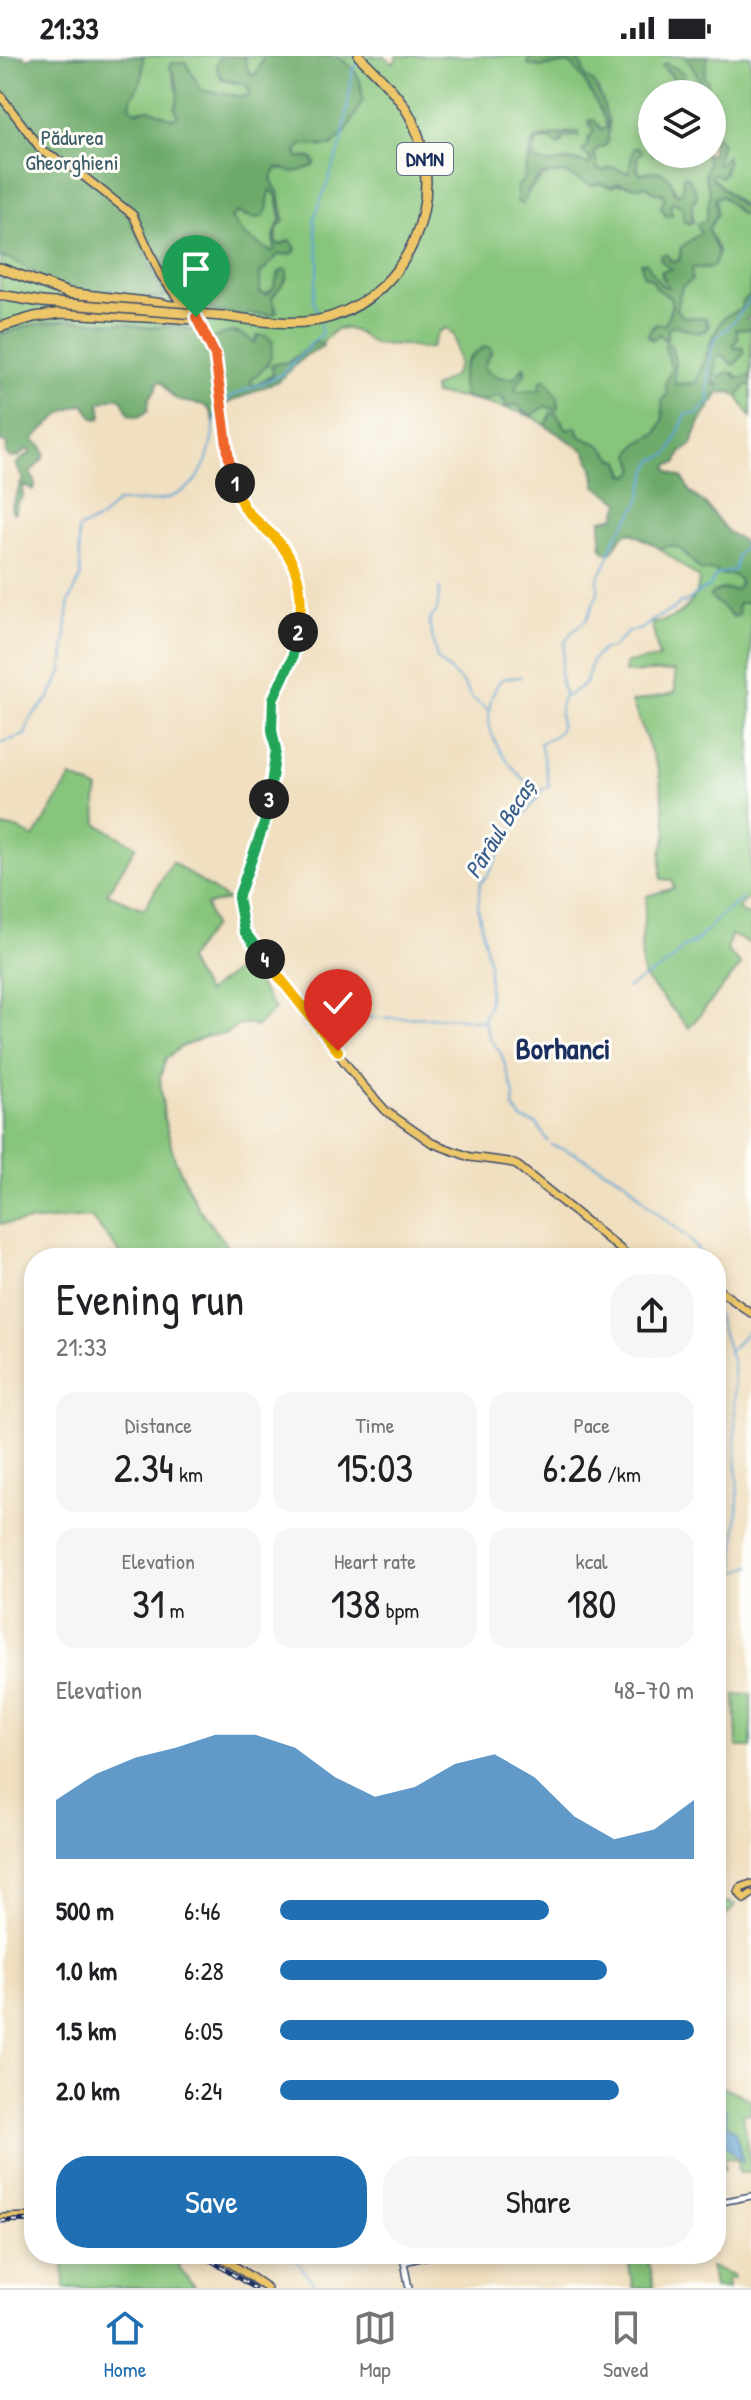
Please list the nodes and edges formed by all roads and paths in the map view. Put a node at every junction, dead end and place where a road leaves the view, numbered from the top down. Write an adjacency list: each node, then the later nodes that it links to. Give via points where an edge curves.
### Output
1 (359, 56): 5 (highway, DN1N, bridge, via 412,119 425,160 427,198 411,250 380,289 355,307 294,323)
2 (0, 95): 4 (main road, via 43,152 73,168 133,215)
3 (0, 268): 7 (highway, via 68,293)
4 (173, 294): 6 (main road); 7 (main road, via 174,301)
5 (0, 298)
6 (183, 306): 7 (main road); 8 (main road, via 193,308)
7 (160, 310): 8 (main road); 9 (highway, via 54,314)
8 (194, 318): 10 (main road, via 215,355 239,501 293,563 302,597 295,652 273,699 275,763 264,824 238,895 244,931 386,1111 432,1143 465,1156 518,1166)
9 (0, 327)
10 (619, 1248)
11 (726, 1295): 12 (main road)
12 (751, 1313)
13 (751, 2196): 14 (street)
14 (726, 2201)
15 (24, 2217): 16 (main road)
16 (0, 2218)
17 (233, 2264): 19 (main road)
18 (404, 2264): 20 (street)
19 (270, 2288)
20 (409, 2288)

